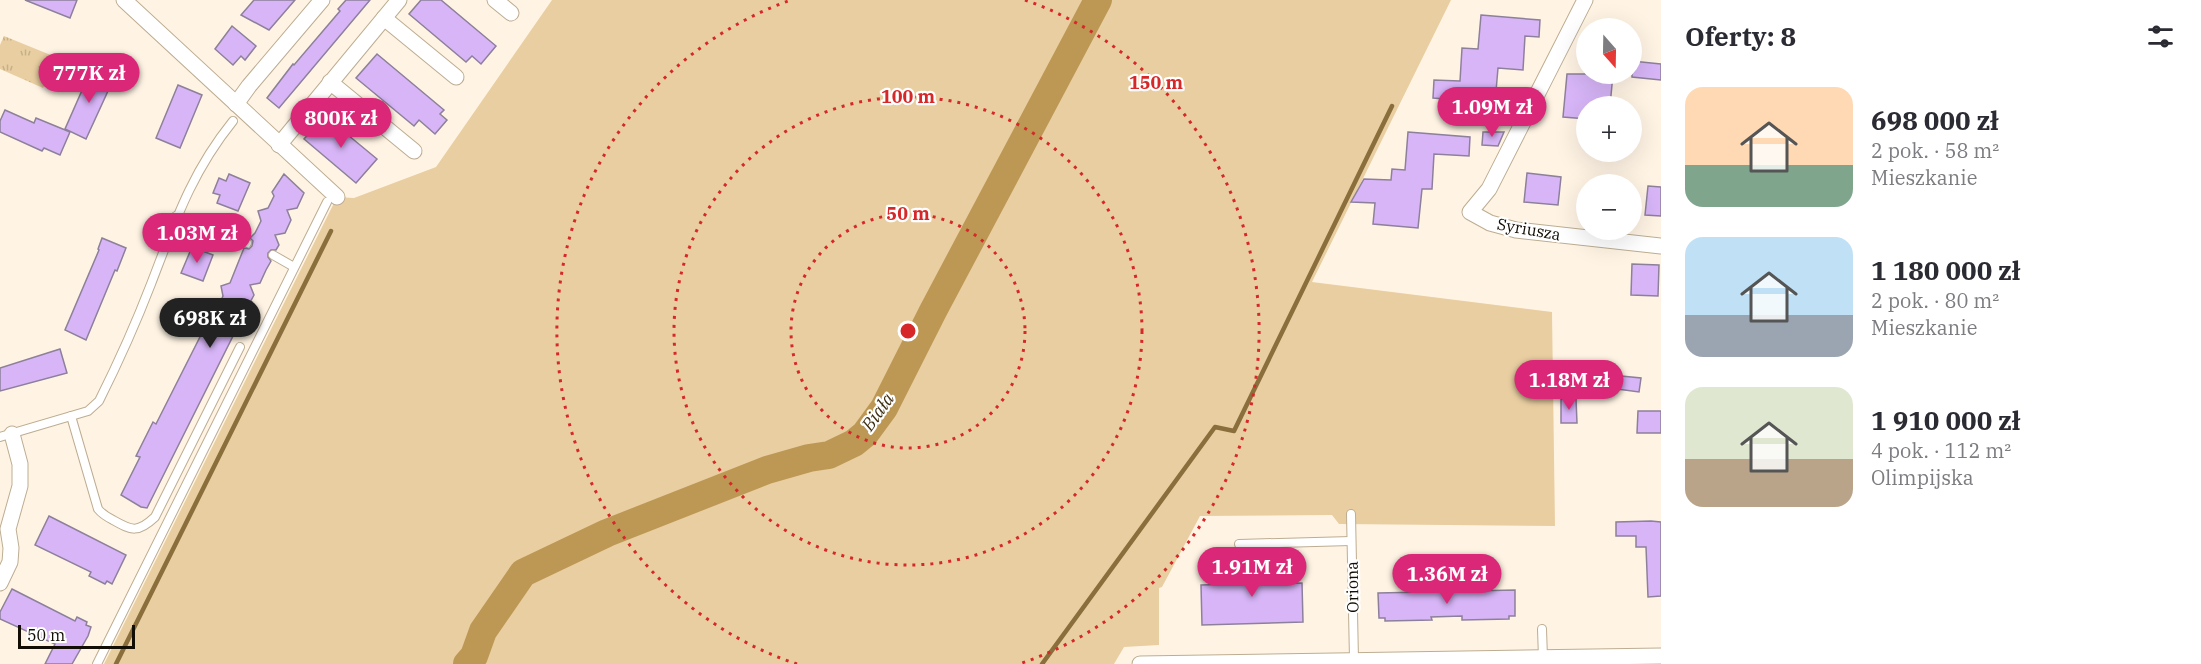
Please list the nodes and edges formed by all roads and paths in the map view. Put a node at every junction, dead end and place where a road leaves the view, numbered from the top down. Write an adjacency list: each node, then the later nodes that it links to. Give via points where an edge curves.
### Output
1 (124, 0): 10 (street)
2 (322, 0): 10 (street)
3 (399, 0): 7 (street)
4 (495, 0): 6 (street)
5 (1585, 0): 17 (street, Syriusza, via 1489,189 1470,212 1516,230)
6 (511, 13)
7 (384, 18): 8 (street); 9 (street)
8 (456, 77)
9 (330, 82): 12 (street); 13 (street)
10 (236, 104): 12 (street)
11 (233, 121): 15 (lane, via 195,176)
12 (279, 145): 14 (street)
13 (414, 151)
14 (332, 200): 19 (lane)
15 (176, 216): 16 (lane); 21 (lane, via 147,294 99,401 88,411)
16 (247, 243)
17 (1661, 246)
18 (273, 255): 19 (lane)
19 (294, 267): 31 (lane)
20 (240, 347): 21 (lane, via 155,517 145,526 128,529 101,514)
21 (71, 416): 22 (lane)
22 (6, 435): 26 (street, via 20,464 20,486 8,529 10,562)
23 (1351, 514): 24 (lane, Oriona)
24 (1351, 541): 25 (lane); 30 (lane, Oriona)
25 (1239, 544)
26 (0, 583)
27 (1542, 629): 29 (lane)
28 (1661, 656): 29 (street)
29 (1543, 658): 30 (street)
30 (1354, 660): 32 (street)
31 (97, 664)
32 (1140, 664)

